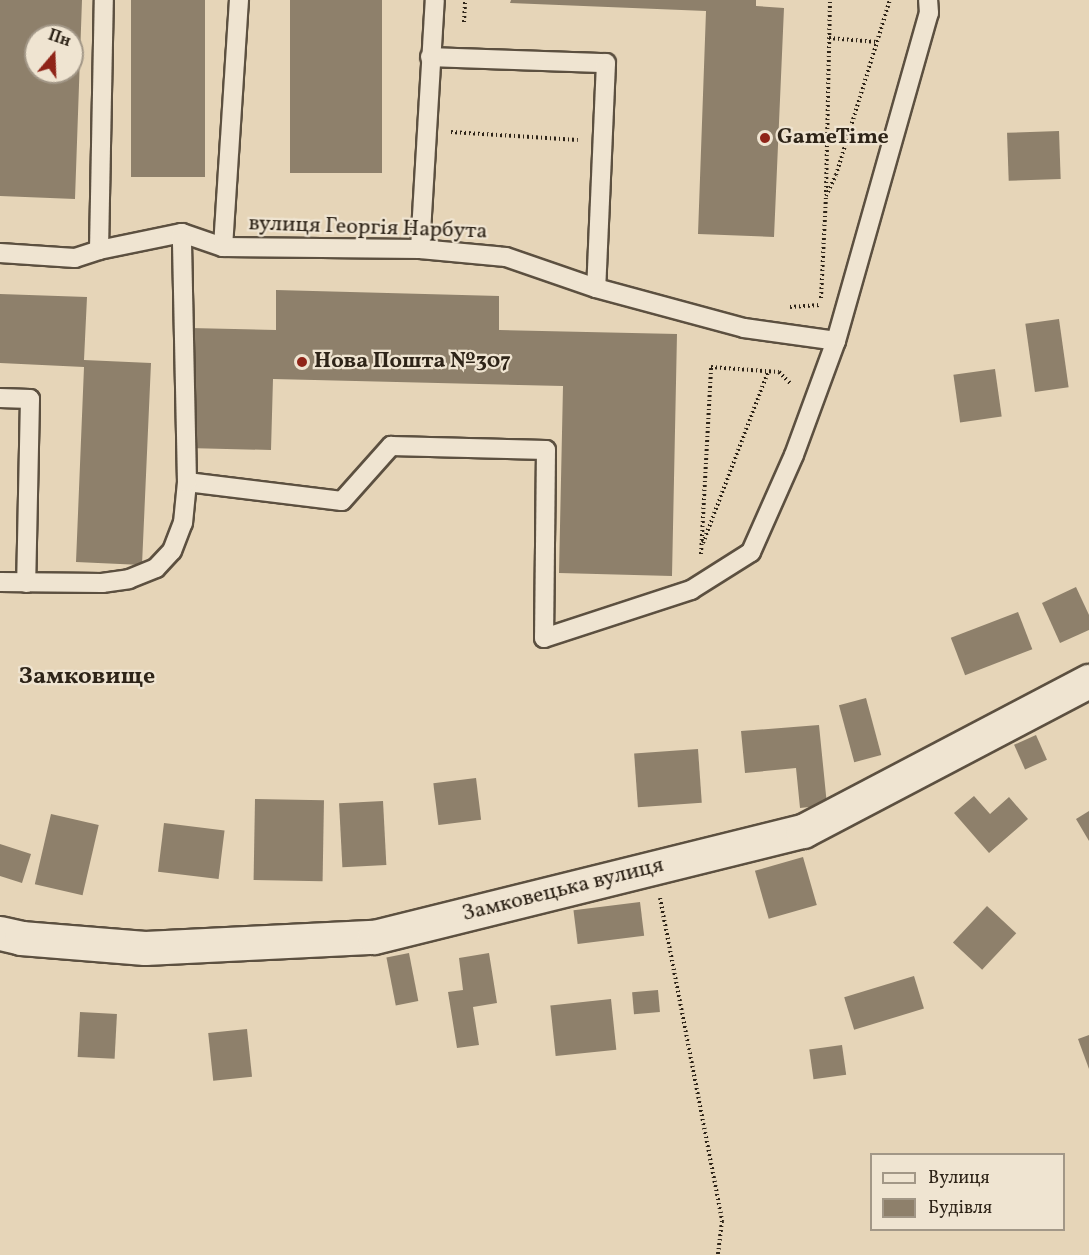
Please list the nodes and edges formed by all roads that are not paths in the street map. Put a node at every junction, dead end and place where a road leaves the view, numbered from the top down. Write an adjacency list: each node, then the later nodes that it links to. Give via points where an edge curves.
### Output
1 (104, 0): 9 (lane)
2 (239, 0): 7 (lane)
3 (435, 0): 5 (lane)
4 (928, 0): 12 (lane, via 929,13)
5 (430, 57): 8 (lane); 11 (lane, via 606,63)
6 (182, 233): 7 (lane, вулиця Георгія Нарбута); 9 (lane); 14 (lane)
7 (223, 247): 8 (lane, вулиця Георгія Нарбута)
8 (420, 249): 11 (lane, вулиця Георгія Нарбута, via 506,257)
9 (99, 250): 10 (lane, via 75,258)
10 (0, 253)
11 (596, 288): 12 (lane, вулиця Георгія Нарбута, via 744,328)
12 (836, 341): 14 (lane, via 794,455 751,552 691,590 544,638 546,450 391,446 342,501)
13 (0, 398): 16 (lane, via 30,399)
14 (187, 482): 16 (lane, via 183,523 172,551 156,568 129,579 102,583)
15 (0, 582): 16 (lane)
16 (26, 583)
17 (1089, 681): 18 (street, Замковецька вулиця, via 803,831 374,937 145,948)
18 (0, 933)

